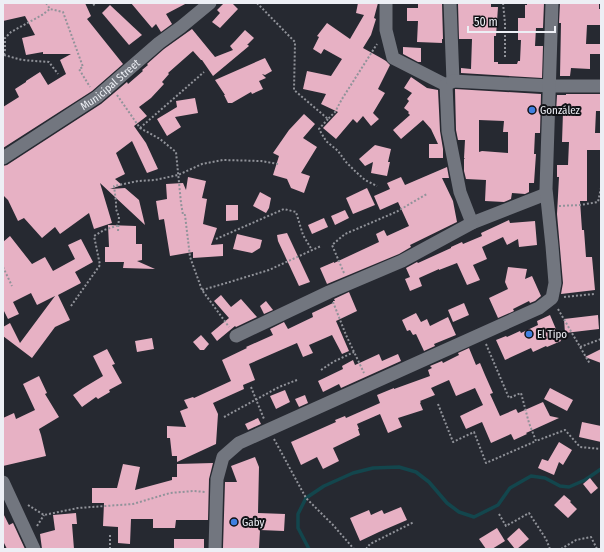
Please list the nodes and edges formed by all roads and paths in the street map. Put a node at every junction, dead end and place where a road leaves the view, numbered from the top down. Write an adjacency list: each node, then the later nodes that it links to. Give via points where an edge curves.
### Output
1 (46, 3): 10 (path)
2 (97, 3): 9 (path)
3 (210, 3): 17 (street, Municipal Street)
4 (257, 3): 21 (path, via 295,42 294,90)
5 (386, 3): 11 (street)
6 (450, 3): 16 (street)
7 (503, 3): 13 (path)
8 (552, 3): 18 (street)
9 (93, 5)
10 (50, 9): 12 (path, via 11,32 5,38); 20 (path, via 63,12 83,68 79,69)
11 (386, 30): 16 (street, via 393,58); 21 (path, via 335,112)
12 (4, 55): 15 (path, via 22,60 49,62)
13 (506, 58)
14 (204, 72): 22 (path)
15 (58, 74)
16 (450, 83): 18 (street); 30 (street, via 448,131 460,192)
17 (110, 86): 20 (street, Municipal Street); 22 (path)
18 (550, 86): 19 (street); 29 (street)
19 (601, 86)
20 (97, 97): 23 (street, Municipal Street)
21 (328, 119): 26 (path, via 319,130 326,141 365,180)
22 (140, 128): 25 (path, via 176,152)
23 (3, 158)
24 (278, 164): 25 (path, via 223,160 202,164)
25 (178, 175): 31 (path, via 114,186); 39 (path, via 190,257)
26 (377, 186)
27 (601, 188): 29 (path, via 598,202 580,205)
28 (427, 194): 37 (path, via 396,212 345,234 332,245)
29 (547, 200): 30 (street); 42 (street, via 555,283)
30 (472, 223): 37 (street, via 402,261)
31 (119, 225): 32 (path); 43 (path, via 94,236 100,264)
32 (118, 231)
33 (216, 239): 35 (path, via 284,209 296,212 303,235)
34 (321, 246): 35 (path)
35 (312, 250): 39 (path, via 269,270)
36 (3, 267): 38 (path)
37 (349, 284): 40 (street)
38 (12, 286)
39 (202, 290): 45 (path)
40 (329, 292): 45 (street); 48 (path)
41 (594, 294): 42 (path)
42 (552, 298): 44 (street, via 539,308); 47 (path)
43 (71, 306)
44 (481, 334): 52 (street); 58 (path, via 508,398 520,393)
45 (236, 336)
46 (601, 338): 47 (path)
47 (580, 347): 49 (path)
48 (354, 352): 50 (path); 52 (path)
49 (590, 364)
50 (321, 370)
51 (297, 380): 54 (path)
52 (369, 384): 57 (street)
53 (251, 387): 54 (path)
54 (256, 400): 56 (path); 57 (path)
55 (438, 404): 58 (path, via 453,442 474,432 486,463)
56 (224, 417)
57 (268, 429): 61 (street, via 239,442 223,457); 69 (path, via 306,498)
58 (536, 441): 59 (path, via 565,430 580,446)
59 (601, 449)
60 (3, 482): 66 (street)
61 (217, 488): 62 (path, via 207,492 170,493 133,504 78,508 44,515); 68 (street)
62 (26, 504)
63 (499, 514): 71 (path, via 506,526 529,513)
64 (414, 522): 70 (path, via 370,544)
65 (110, 536): 67 (path)
66 (34, 549)
67 (110, 549)
68 (215, 549)
69 (354, 549)
70 (366, 549)
71 (550, 549)
72 (561, 549): 73 (path, via 576,540 591,536)
73 (597, 549)

